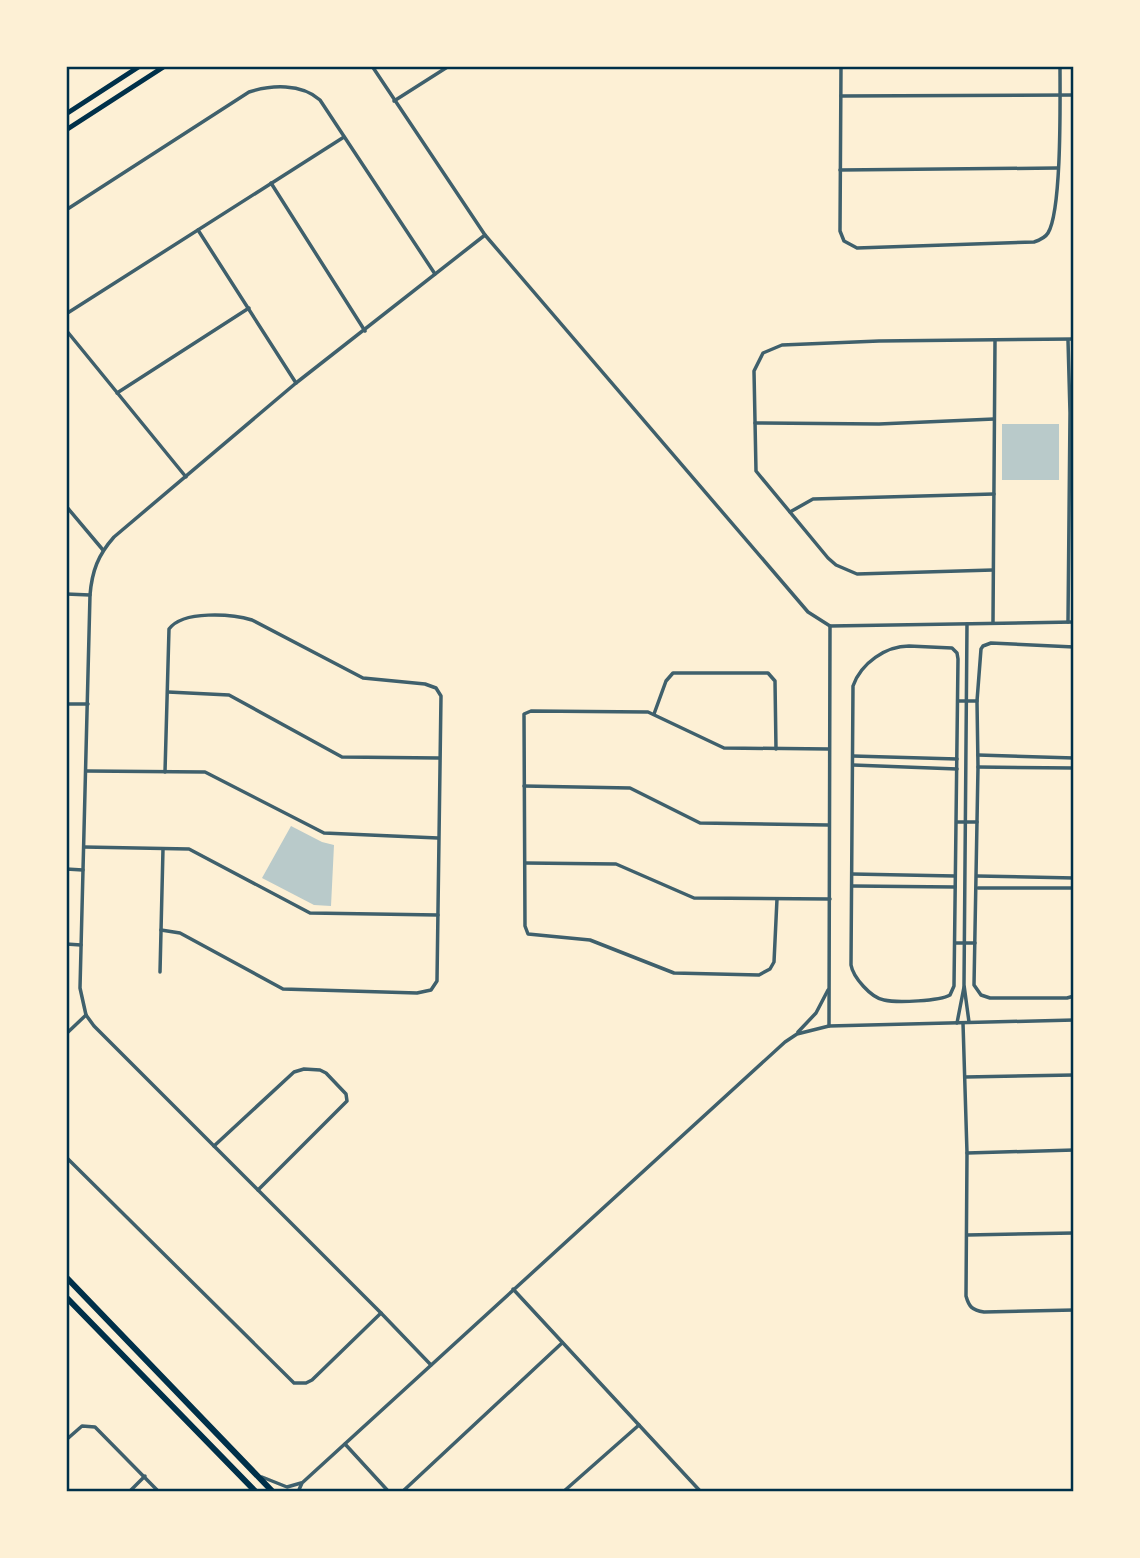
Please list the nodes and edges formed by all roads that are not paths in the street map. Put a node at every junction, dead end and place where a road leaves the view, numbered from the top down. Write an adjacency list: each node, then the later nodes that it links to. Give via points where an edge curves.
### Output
1 (140, 66): 11 (main road)
2 (166, 66): 12 (main road)
3 (372, 66): 10 (street)
4 (449, 66): 10 (street)
5 (841, 66): 8 (street)
6 (1060, 66): 9 (street)
7 (1073, 95): 9 (street)
8 (841, 96): 9 (street); 15 (street)
9 (1060, 96): 14 (street)
10 (394, 101): 19 (street)
11 (66, 114)
12 (66, 130)
13 (344, 137): 16 (street); 17 (street, via 314,95 296,89 259,89); 20 (street)
14 (1058, 168): 15 (street); 15 (street, via 1051,225 1043,239 857,248 845,241 840,231)
15 (840, 170)
16 (271, 183): 18 (street); 24 (street)
17 (66, 210)
18 (198, 230): 21 (street); 22 (street)
19 (485, 235): 20 (street); 45 (street, via 801,605)
20 (435, 274): 24 (street)
21 (248, 308): 27 (street); 28 (street)
22 (66, 314)
23 (66, 330): 28 (street)
24 (365, 331): 27 (street)
25 (1071, 340): 26 (street); 29 (street)
26 (995, 341): 30 (street); 31 (street, via 879,341 771,348 754,371)
27 (296, 383): 32 (street)
28 (117, 393): 32 (street)
29 (1072, 413): 34 (street)
30 (994, 419): 31 (street); 33 (street)
31 (755, 423): 36 (street, via 756,471)
32 (186, 477): 37 (street)
33 (994, 494): 36 (street, via 813,499); 39 (street)
34 (1071, 494): 38 (street)
35 (66, 506): 37 (street)
36 (789, 512): 39 (street, via 828,558 857,574)
37 (103, 550): 41 (street, via 93,570)
38 (1071, 568): 42 (street)
39 (993, 570): 43 (street)
40 (66, 594): 41 (street)
41 (90, 595): 52 (street)
42 (1071, 622): 43 (street)
43 (993, 623): 44 (street)
44 (967, 624): 45 (street); 49 (street)
45 (830, 626): 55 (street)
46 (1073, 647): 50 (street, via 983,646)
47 (167, 692): 58 (street, via 229,695 342,757); 58 (street, via 169,629 174,622 188,616 244,617 363,678 436,688 441,696); 66 (street)
48 (958, 701): 49 (street); 57 (street, via 955,650 901,646 883,651 854,681); 60 (street)
49 (967, 701): 50 (street); 69 (street)
50 (977, 701): 56 (street)
51 (66, 704): 52 (street)
52 (88, 705): 65 (street)
53 (654, 714): 54 (street, via 718,746); 54 (street, via 673,673 768,673 775,681); 67 (street, via 526,712)
54 (776, 749): 55 (street)
55 (829, 749): 71 (street)
56 (978, 755): 59 (street); 62 (street)
57 (853, 756): 60 (street); 61 (street)
58 (439, 758): 72 (street)
59 (1073, 758)
60 (957, 759): 64 (street)
61 (853, 765): 64 (street); 78 (street)
62 (978, 767): 63 (street); 70 (street)
63 (1073, 768)
64 (957, 769): 68 (street)
65 (86, 771): 66 (street); 73 (street)
66 (165, 772): 72 (street, via 205,772 327,834)
67 (524, 786): 71 (street, via 630,788 700,824); 75 (street)
68 (957, 822): 69 (street); 79 (street)
69 (966, 822): 70 (street); 91 (street)
70 (977, 822): 80 (street)
71 (828, 825): 86 (street)
72 (438, 838): 88 (street)
73 (83, 847): 74 (street); 77 (street)
74 (163, 849): 88 (street, via 193,851 310,913); 89 (street)
75 (525, 863): 87 (street, via 611,863 694,898); 87 (street, via 528,934 590,940 674,974 765,973 776,954)
76 (66, 869): 77 (street)
77 (83, 870): 94 (street)
78 (852, 874): 79 (street); 82 (street)
79 (955, 876): 83 (street)
80 (977, 876): 81 (street); 84 (street)
81 (1073, 878)
82 (852, 886): 83 (street); 90 (street, via 852,970 878,998 941,999 950,995)
83 (955, 887): 90 (street)
84 (977, 888): 85 (street); 92 (street)
85 (1073, 888)
86 (830, 898): 87 (street); 97 (street)
87 (777, 899)
88 (438, 915): 89 (street, via 438,981 432,990 417,993 283,989 180,933)
89 (161, 930): 95 (street)
90 (955, 943): 91 (street)
91 (965, 943): 92 (street); 96 (street)
92 (975, 943): 98 (street, via 974,985 981,995 997,999)
93 (66, 944): 94 (street)
94 (81, 945): 99 (street, via 80,988)
95 (160, 972)
96 (964, 985): 101 (street); 102 (street)
97 (829, 988): 103 (street); 105 (street, via 816,1013)
98 (1073, 996)
99 (86, 1015): 104 (street); 108 (street)
100 (1073, 1020): 102 (street)
101 (960, 1023): 102 (street); 103 (street); 107 (street)
102 (969, 1023)
103 (829, 1026): 105 (street)
104 (66, 1034)
105 (797, 1034): 116 (street)
106 (1073, 1074): 107 (street)
107 (965, 1077): 110 (street)
108 (214, 1146): 112 (street); 112 (street, via 294,1072 312,1069 326,1073 347,1101)
109 (1073, 1150): 110 (street)
110 (967, 1153): 114 (street)
111 (66, 1157): 119 (street, via 294,1383 312,1380)
112 (258, 1190): 119 (street)
113 (1073, 1233): 114 (street)
114 (967, 1235): 118 (street, via 965,1296 971,1308 984,1312)
115 (66, 1277): 125 (highway)
116 (513, 1289): 120 (street); 121 (street)
117 (66, 1297): 130 (highway)
118 (1073, 1310)
119 (382, 1313): 121 (street)
120 (563, 1342): 122 (street); 134 (street)
121 (431, 1365): 124 (street)
122 (639, 1425): 135 (street); 136 (street)
123 (66, 1440): 126 (street, via 82,1426 95,1427)
124 (345, 1444): 127 (street); 133 (street)
125 (257, 1475): 127 (street, via 287,1487); 131 (highway)
126 (145, 1476): 128 (street); 129 (street)
127 (302, 1483): 132 (street)
128 (129, 1492)
129 (159, 1492)
130 (256, 1492)
131 (273, 1492)
132 (298, 1492)
133 (389, 1492)
134 (402, 1492)
135 (564, 1492)
136 (701, 1492)

